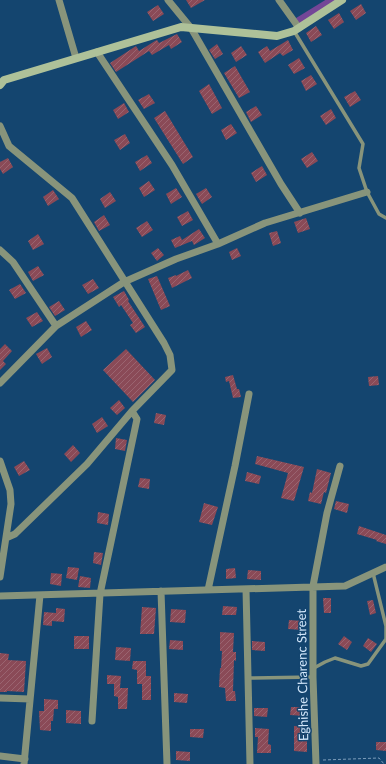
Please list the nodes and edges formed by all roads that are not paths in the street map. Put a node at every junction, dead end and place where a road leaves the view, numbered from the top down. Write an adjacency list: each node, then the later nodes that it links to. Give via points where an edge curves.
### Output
1 (59, 0): 8 (street)
2 (168, 0): 5 (street)
3 (278, 0): 6 (street)
4 (342, 0): 6 (street)
5 (191, 28): 6 (street, via 277,36); 7 (street, via 181,27); 12 (street)
6 (297, 30): 11 (lane, via 362,144 359,168)
7 (97, 52): 8 (street); 14 (street, via 172,165)
8 (76, 58): 9 (street, via 4,80)
9 (0, 85)
10 (0, 126): 16 (street, via 9,146 72,198)
11 (367, 192): 12 (street); 13 (lane, via 379,214)
12 (300, 213): 14 (street, via 265,223)
13 (386, 218)
14 (218, 244): 16 (street)
15 (0, 250): 17 (street, via 13,262)
16 (124, 282): 17 (street); 20 (street, via 164,343 170,355 172,370)
17 (56, 326): 18 (street)
18 (0, 383)
19 (249, 394): 29 (street)
20 (132, 411): 23 (street, via 86,464 15,534); 31 (street, via 137,419)
21 (0, 461): 23 (street, via 10,490 11,504)
22 (340, 466): 27 (street, Eghishe Charenc Street)
23 (6, 538): 26 (street)
24 (386, 567): 25 (street)
25 (373, 573): 27 (street, via 345,586); 34 (lane, via 386,626 386,639 368,664 361,666 335,658)
26 (0, 577)
27 (312, 586): 28 (street); 34 (street, Eghishe Charenc Street)
28 (246, 589): 29 (street); 36 (street)
29 (208, 590): 30 (street)
30 (161, 592): 31 (street); 43 (street)
31 (100, 594): 32 (street); 39 (street)
32 (40, 595): 33 (street); 38 (street)
33 (0, 596)
34 (313, 668): 35 (street, Eghishe Charenc Street)
35 (313, 677): 36 (lane); 42 (street, Eghishe Charenc Street)
36 (248, 678): 44 (street)
37 (0, 698): 38 (street)
38 (30, 699): 41 (street)
39 (92, 721)
40 (0, 756): 41 (street)
41 (24, 761)
42 (316, 762)
43 (167, 764)
44 (250, 764)

